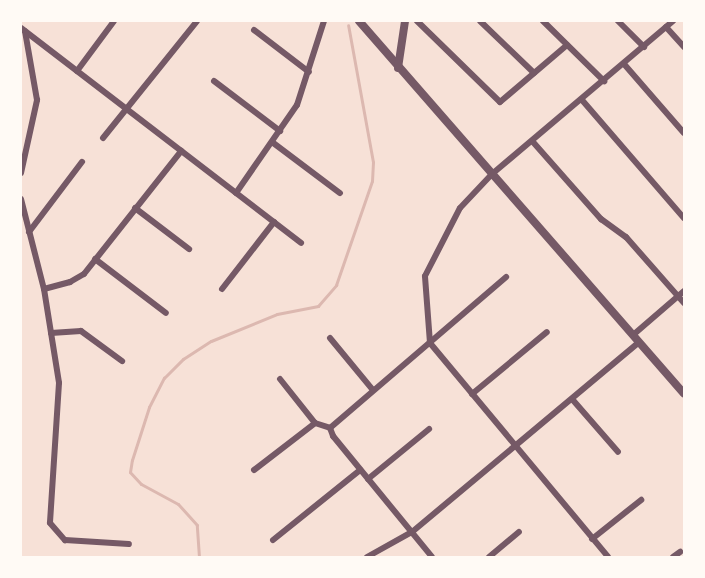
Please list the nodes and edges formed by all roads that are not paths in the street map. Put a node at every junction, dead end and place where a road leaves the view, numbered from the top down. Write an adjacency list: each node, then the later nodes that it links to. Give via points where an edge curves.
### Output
1 (114, 21): 19 (street)
2 (197, 21): 25 (street)
3 (324, 21): 20 (street)
4 (359, 21): 18 (street)
5 (405, 21): 18 (street)
6 (417, 21): 21 (street, via 500,102)
7 (480, 21): 21 (street)
8 (543, 21): 14 (street)
9 (618, 21): 15 (street)
10 (673, 21): 11 (street)
11 (666, 27): 15 (street); 16 (street)
12 (23, 30): 19 (street); 33 (street, via 37,100)
13 (254, 30): 20 (street)
14 (567, 45): 21 (street); 23 (street)
15 (644, 47): 17 (street)
16 (684, 47)
17 (624, 64): 23 (street); 27 (street)
18 (398, 68): 34 (street)
19 (77, 71): 25 (street)
20 (309, 72): 26 (street, via 297,105)
21 (534, 73)
22 (214, 81): 26 (street)
23 (604, 81): 24 (street)
24 (582, 100): 30 (street); 39 (street)
25 (127, 109): 28 (street); 31 (street)
26 (280, 131): 29 (street)
27 (684, 133)
28 (103, 138)
29 (272, 142): 35 (street); 36 (street)
30 (533, 142): 34 (street); 49 (street)
31 (181, 151): 35 (street); 38 (street)
32 (82, 162): 41 (street)
33 (21, 173)
34 (492, 174): 54 (street); 57 (street, via 460,208 429,264 424,291)
35 (236, 193): 40 (street)
36 (340, 194)
37 (21, 199): 41 (street)
38 (135, 208): 43 (street); 44 (street)
39 (684, 218)
40 (274, 222): 42 (street); 47 (street)
41 (29, 232): 46 (street)
42 (301, 243)
43 (189, 249)
44 (95, 260): 46 (street, via 77,279); 51 (street)
45 (506, 277): 57 (street)
46 (44, 289): 53 (street)
47 (222, 289)
48 (684, 291): 49 (street)
49 (678, 296): 50 (street); 54 (street)
50 (684, 303)
51 (166, 313)
52 (547, 332): 62 (street)
53 (51, 333): 58 (street, via 81,331); 77 (street, via 60,391 50,524 64,540)
54 (633, 335): 56 (street)
55 (330, 338): 60 (street)
56 (639, 342): 61 (street); 63 (street)
57 (430, 343): 60 (street); 62 (street)
58 (122, 361)
59 (280, 379): 64 (street)
60 (372, 389): 65 (street)
61 (684, 393)
62 (472, 394): 67 (street)
63 (572, 399): 67 (street); 68 (street)
64 (315, 423): 65 (street); 69 (street)
65 (330, 428): 70 (street)
66 (429, 429): 71 (street)
67 (515, 446): 73 (street); 75 (street)
68 (618, 452)
69 (254, 470)
70 (360, 470): 71 (street); 76 (street)
71 (368, 479): 73 (street)
72 (641, 500): 75 (street)
73 (412, 532): 79 (street); 80 (street)
74 (519, 532): 81 (street)
75 (592, 539): 82 (street)
76 (273, 540)
77 (129, 544)
78 (680, 552): 83 (street)
79 (367, 557)
80 (432, 557)
81 (489, 557)
82 (608, 557)
83 (673, 557)

